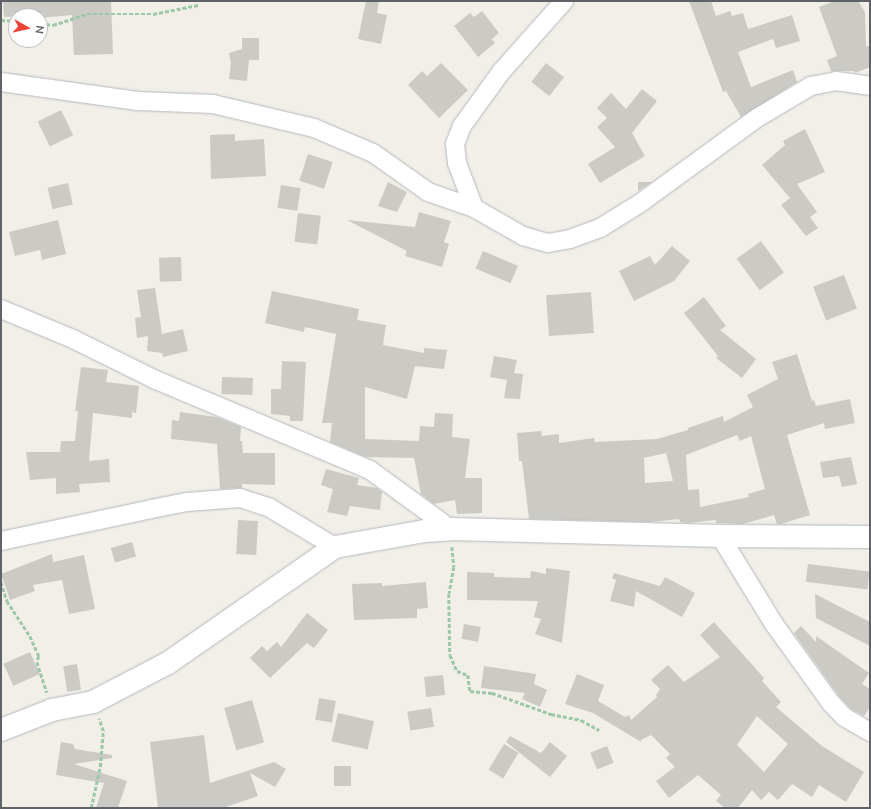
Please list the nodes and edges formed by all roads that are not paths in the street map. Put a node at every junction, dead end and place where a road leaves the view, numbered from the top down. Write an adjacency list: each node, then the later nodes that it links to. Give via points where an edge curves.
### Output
1 (564, 1): 4 (street, via 501,72 462,126 455,144 457,163)
2 (1, 82): 4 (street, via 138,102 213,104 300,124 373,153 428,192)
3 (870, 86): 4 (street, via 836,81 811,86 757,118 639,204 600,228 570,239 548,243 523,236)
4 (474, 208)
5 (1, 309): 6 (street, via 73,339 156,380 370,470)
6 (450, 529): 7 (main road); 10 (main road)
7 (720, 536): 8 (main road); 12 (street, via 774,624 831,703 844,716)
8 (870, 537)
9 (1, 541): 10 (street, via 158,507 240,498 270,508)
10 (335, 547): 11 (main road, via 168,663 93,702 52,710)
11 (1, 730)
12 (870, 732)

